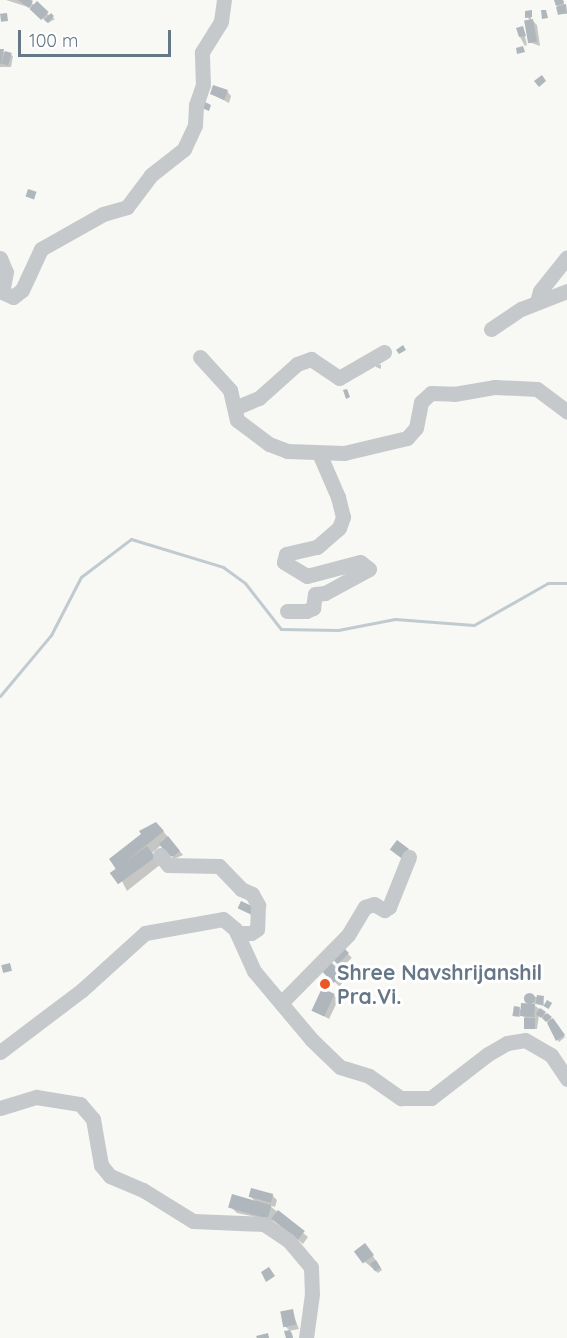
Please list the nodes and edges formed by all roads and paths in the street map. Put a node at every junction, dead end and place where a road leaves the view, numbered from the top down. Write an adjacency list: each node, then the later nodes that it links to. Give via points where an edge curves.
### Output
1 (224, 0): 3 (street, via 223,17 202,52 203,85 195,125 184,149 151,175 127,207 103,214 41,249 22,290 13,297 2,292 6,272)
2 (567, 257): 5 (street, via 540,291)
3 (0, 258)
4 (567, 291): 5 (street)
5 (537, 302): 6 (street)
6 (491, 329)
7 (384, 352): 9 (street, via 339,378 311,359 297,364 259,398)
8 (200, 357): 9 (street, via 230,390)
9 (235, 408): 11 (street, via 237,420 269,444 287,451)
10 (567, 412): 11 (street, via 537,389 495,387 454,394 431,393 421,402 416,428 406,438 377,447)
11 (319, 453): 12 (street, via 343,517 339,528 317,548 286,554 284,562 308,576 360,562 369,569 325,593 315,594 313,608)
12 (287, 611)
13 (160, 855): 15 (street, via 168,865 219,866 241,889 252,894 258,905 257,929)
14 (409, 857): 16 (street, via 389,907 365,907 348,935)
15 (237, 933): 16 (street, via 254,971); 17 (street, via 223,919 211,919 145,933 82,990)
16 (281, 1003): 18 (street, via 340,1067 369,1076 401,1098 431,1098 488,1054 507,1043 525,1040 551,1055)
17 (0, 1052)
18 (567, 1079)
19 (0, 1108): 20 (street, via 36,1097 80,1104 93,1119 101,1165 110,1176 143,1190 193,1221 251,1221 264,1224 289,1241 305,1258 313,1277)
20 (306, 1338)

